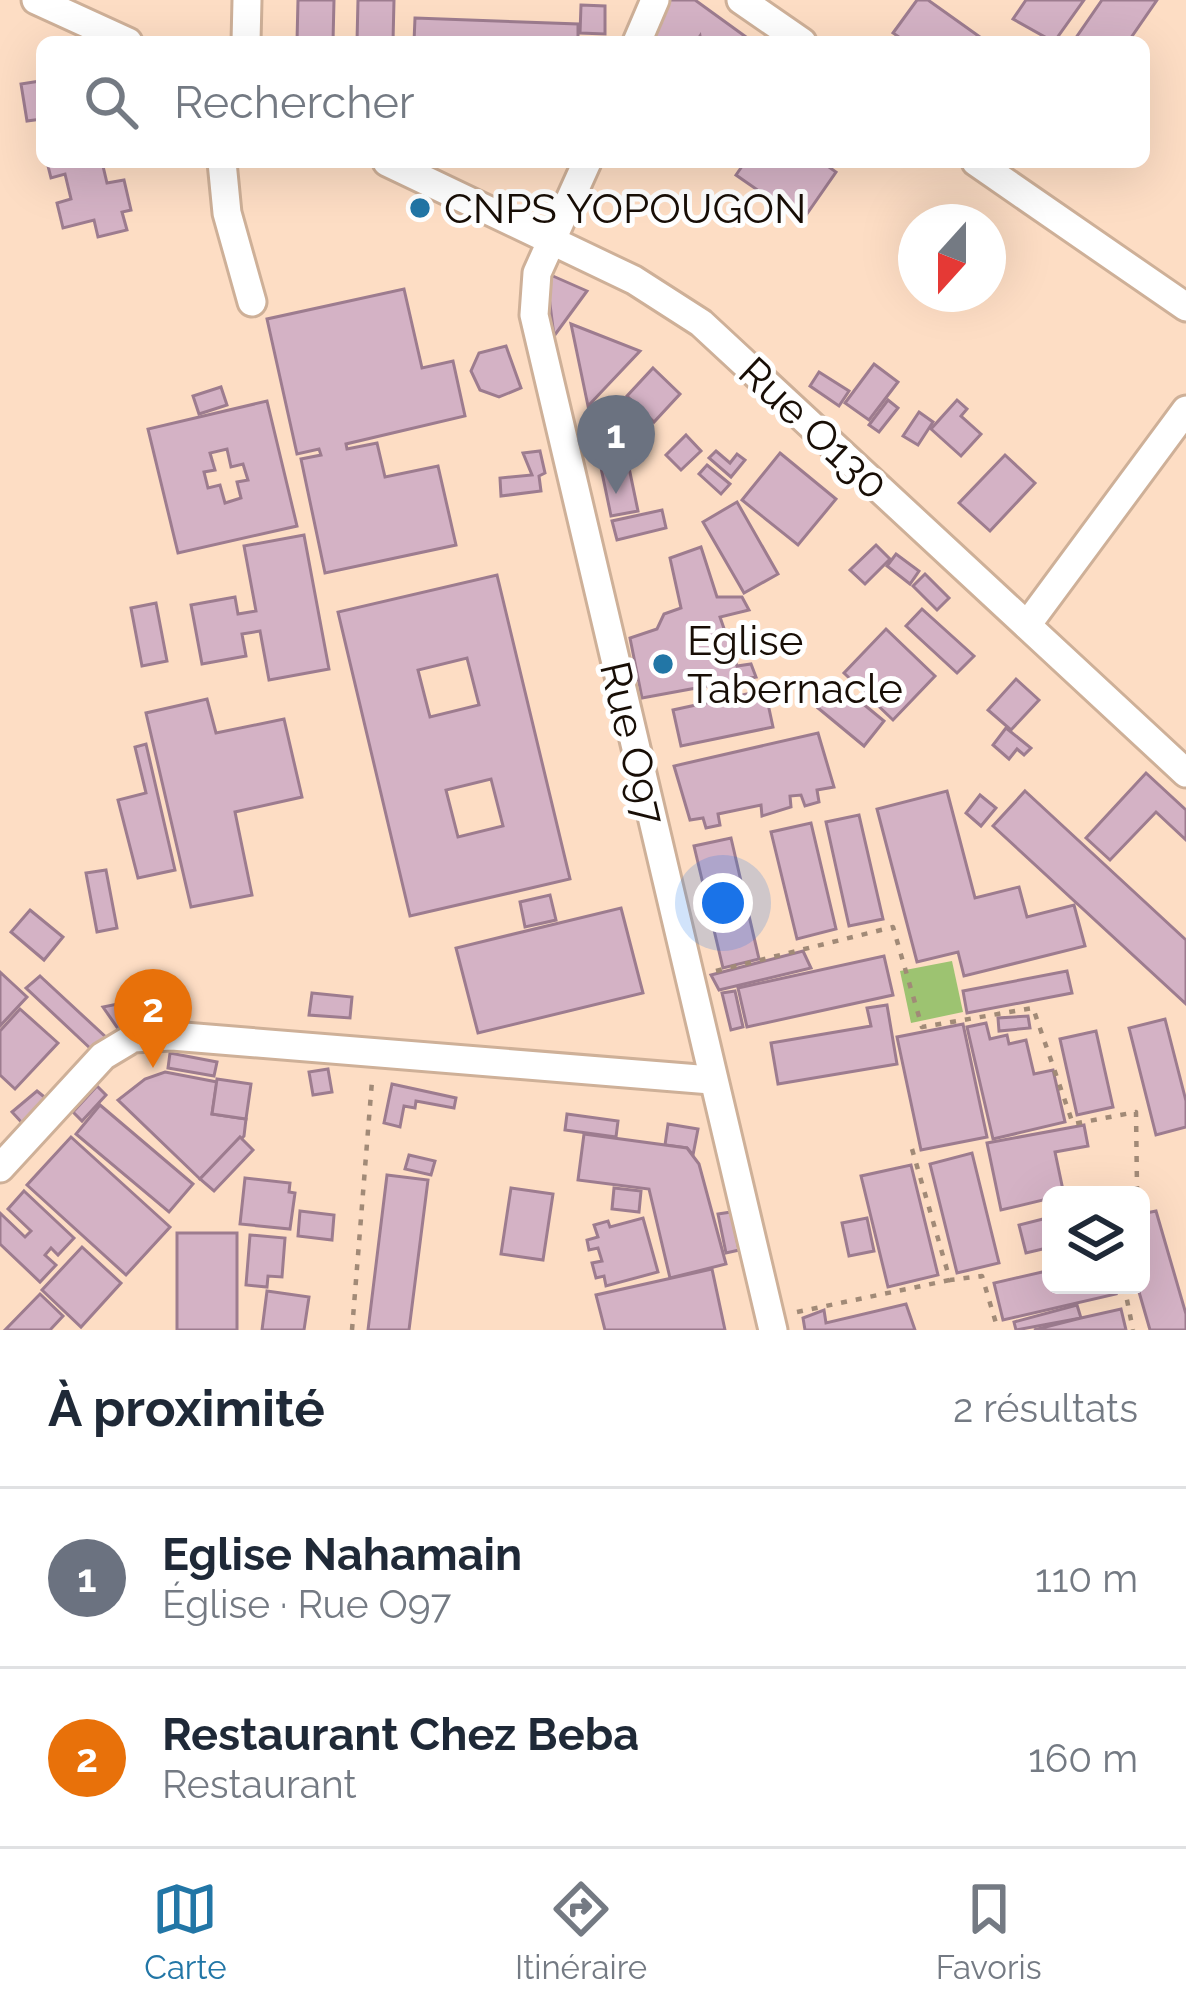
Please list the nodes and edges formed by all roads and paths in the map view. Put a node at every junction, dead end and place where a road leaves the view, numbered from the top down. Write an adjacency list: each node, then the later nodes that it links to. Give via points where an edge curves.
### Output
1 (36, 0): 5 (street)
2 (248, 0): 6 (street)
3 (655, 0): 7 (street)
4 (741, 0): 8 (street)
5 (115, 36)
6 (246, 36)
7 (640, 36)
8 (793, 36)
9 (222, 168): 14 (street)
10 (400, 168): 13 (street, Rue O130)
11 (584, 168): 13 (street, Rue O97)
12 (985, 168): 15 (street)
13 (554, 241): 17 (street, Rue O130, via 701,323); 19 (street, Rue O97, via 538,273 534,315)
14 (252, 302)
15 (1186, 307)
16 (1186, 410): 17 (street)
17 (1027, 626): 18 (street, Rue O130)
18 (1186, 773)
19 (687, 979): 21 (street, Rue O97); 24 (path, via 893,927 922,1027 1033,1008 1073,1124 1136,1112)
20 (374, 1051): 21 (street); 23 (street, via 133,1038 103,1056); 28 (path)
21 (711, 1080): 27 (street, Rue O97)
22 (912, 1149): 25 (path)
23 (0, 1168)
24 (1137, 1186)
25 (950, 1280): 27 (path); 29 (path, via 982,1276)
26 (1126, 1294): 30 (path)
27 (771, 1324)
28 (352, 1330)
29 (998, 1330)
30 (1133, 1330)

